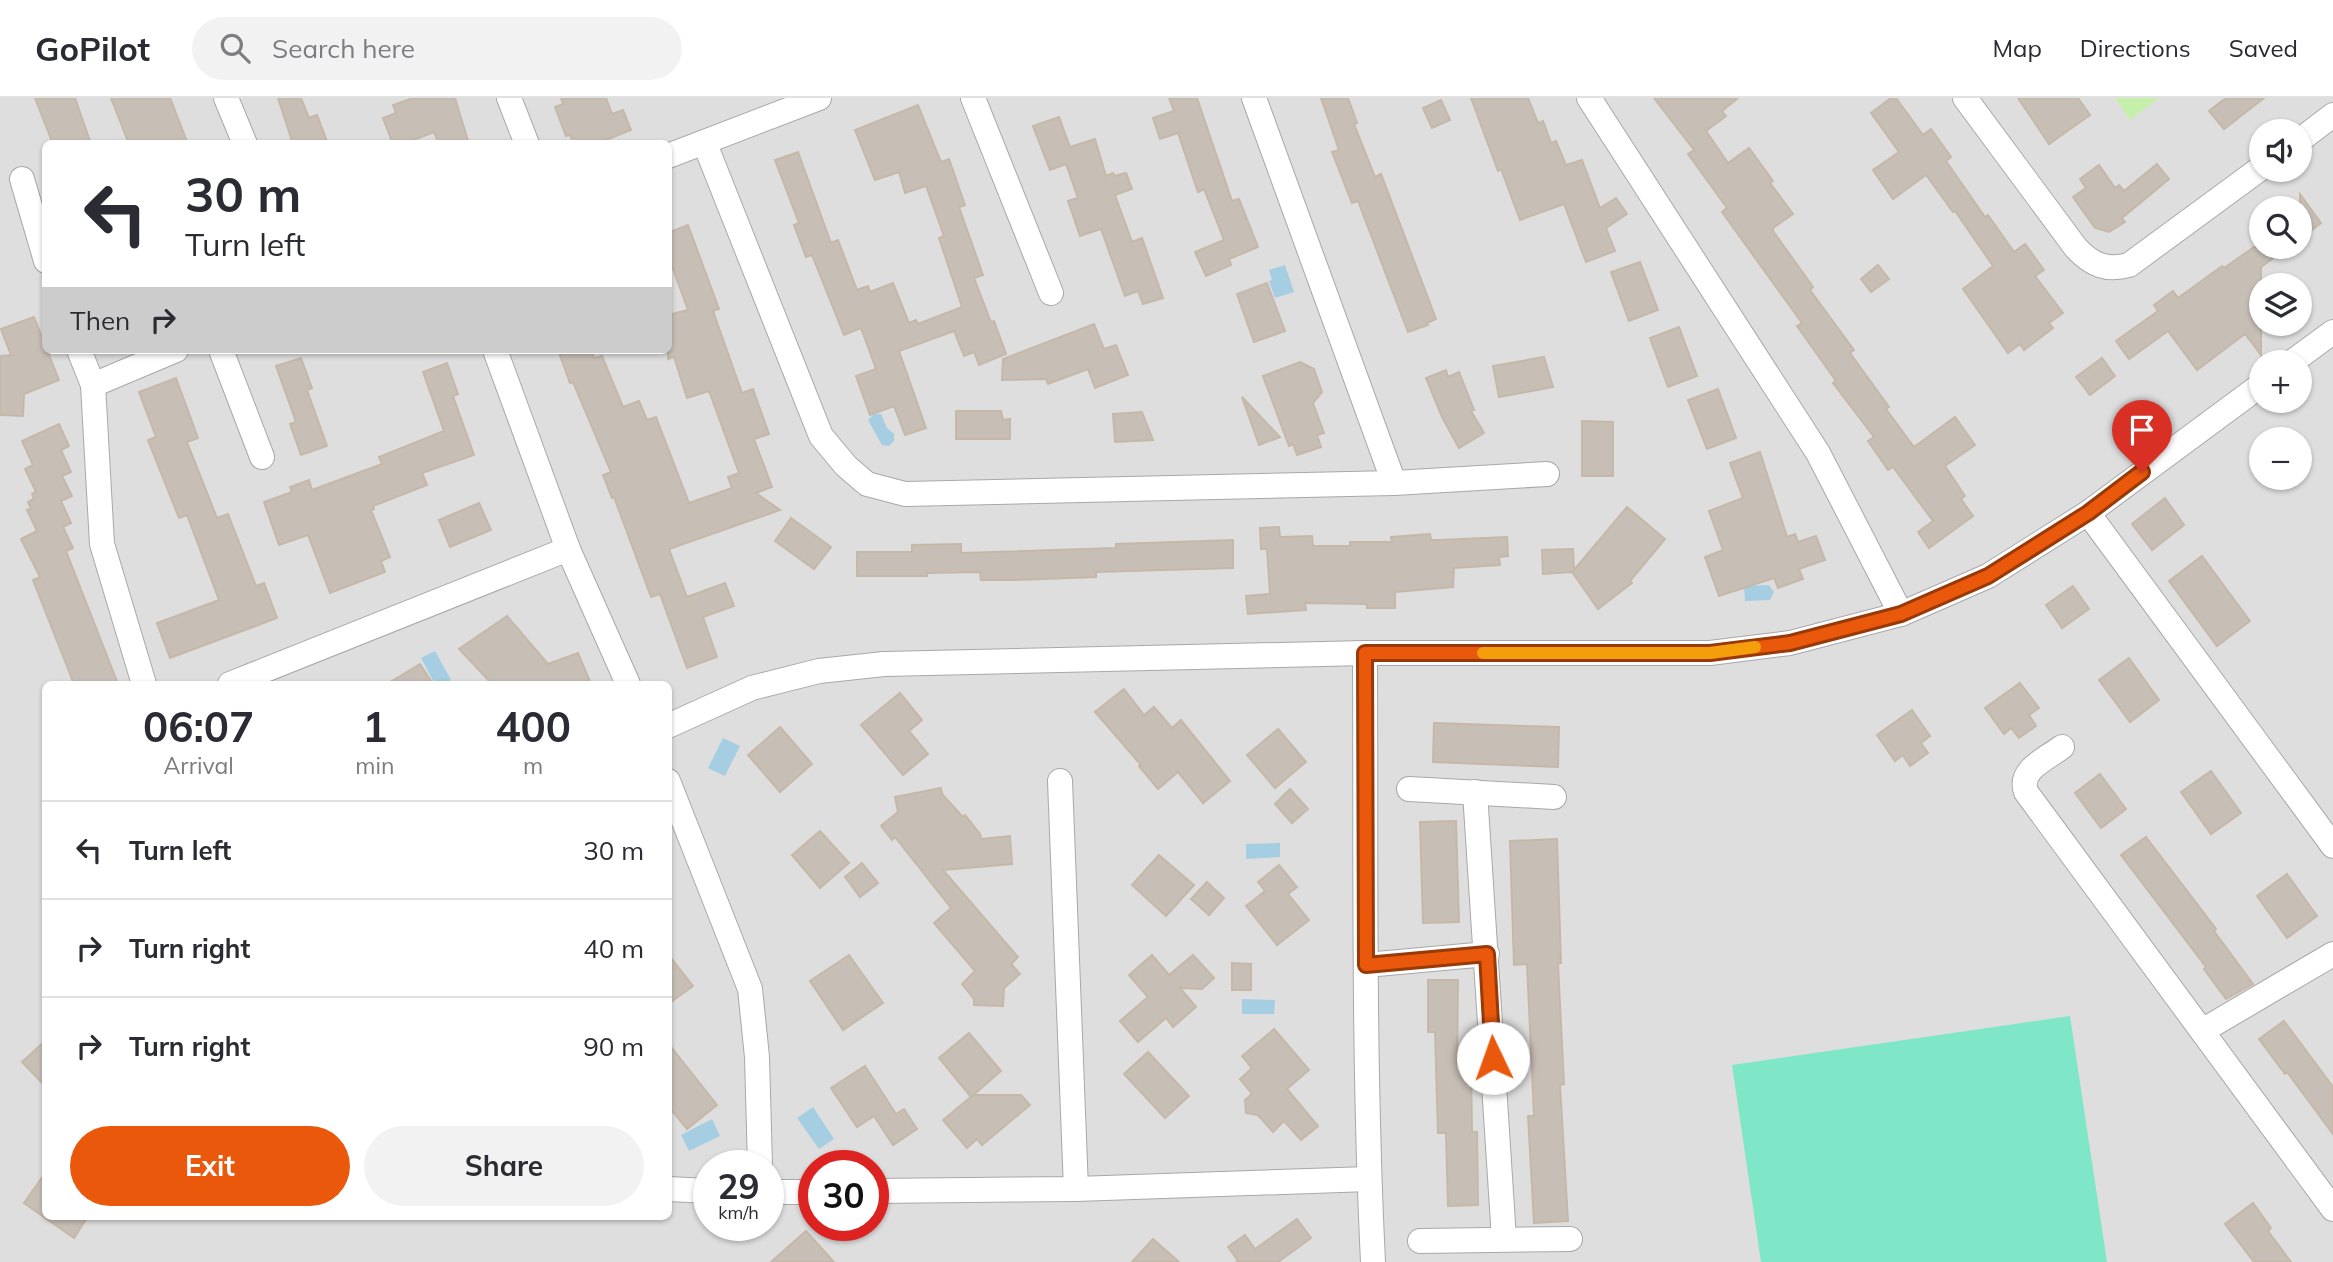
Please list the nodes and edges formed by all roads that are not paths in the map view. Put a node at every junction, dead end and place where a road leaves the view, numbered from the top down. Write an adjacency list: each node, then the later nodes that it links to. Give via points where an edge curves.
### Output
1 (226, 98): 11 (street)
2 (509, 98): 12 (street)
3 (818, 98): 8 (street)
4 (973, 98): 18 (street)
5 (1254, 98): 29 (street)
6 (1589, 98): 32 (street, via 1818,453)
7 (1965, 98): 15 (street, via 2076,248 2101,267 2129,265)
8 (785, 104): 13 (street)
9 (2333, 115): 10 (street)
10 (2312, 131)
11 (242, 140)
12 (525, 140)
13 (705, 144): 14 (street); 29 (street, via 821,436 867,484 905,494)
14 (672, 155)
15 (2249, 177)
16 (22, 179): 17 (street)
17 (42, 247)
18 (1052, 293)
19 (2333, 332): 20 (street)
20 (2308, 350)
21 (81, 354): 25 (street)
22 (167, 354): 25 (street)
23 (223, 354): 27 (street)
24 (496, 354): 31 (street)
25 (93, 385): 34 (street, via 102,544)
26 (2249, 394): 30 (street)
27 (262, 457)
28 (1547, 474): 29 (street)
29 (1394, 483)
30 (2088, 513): 32 (street, via 1988,576); 44 (street)
31 (568, 549): 35 (street); 36 (street)
32 (1901, 614): 33 (street, via 1790,643 1710,653)
33 (1365, 653): 37 (street, via 884,664 819,671 752,688); 47 (street)
34 (143, 681)
35 (238, 681)
36 (627, 681)
37 (672, 724)
38 (2062, 747): 48 (street, via 2026,774 2026,792)
39 (1060, 782): 52 (street)
40 (1409, 789): 42 (street)
41 (672, 792): 49 (street, via 750,989)
42 (1475, 792): 43 (street); 45 (street)
43 (1554, 797)
44 (2333, 846)
45 (1487, 954): 47 (street); 57 (street)
46 (2333, 954): 48 (street)
47 (1366, 965): 50 (street)
48 (2202, 1031): 55 (street)
49 (760, 1150)
50 (1369, 1179): 52 (street); 59 (street)
51 (672, 1189): 53 (street)
52 (1076, 1189): 54 (street)
53 (693, 1190)
54 (889, 1191)
55 (2333, 1209)
56 (1570, 1239): 57 (street)
57 (1504, 1240): 58 (street)
58 (1420, 1241)
59 (1373, 1262)

